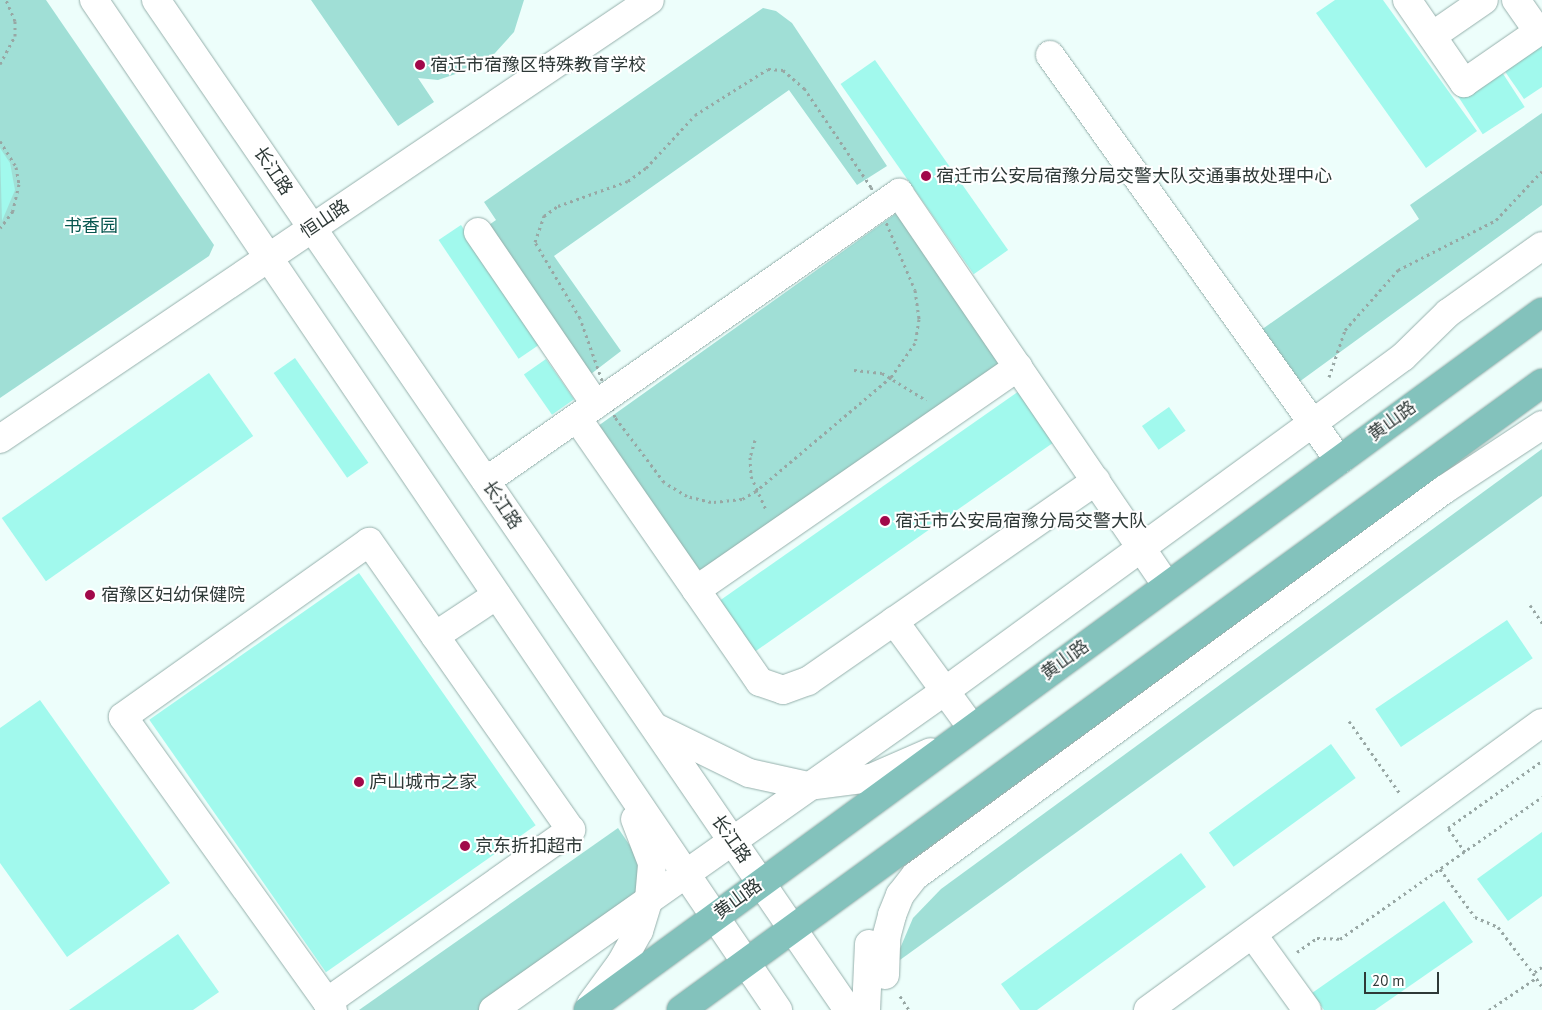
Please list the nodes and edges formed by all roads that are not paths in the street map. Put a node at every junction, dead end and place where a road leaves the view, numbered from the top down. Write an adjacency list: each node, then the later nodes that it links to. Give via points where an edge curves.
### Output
1 (94, 0): 14 (street)
2 (156, 0): 11 (street, 长江路)
3 (622, 0): 11 (street, 恒山路)
4 (650, 0): 11 (street, 恒山路)
5 (1407, 0): 9 (street)
6 (1484, 0): 9 (street)
7 (1516, 0): 8 (street)
8 (1540, 31): 9 (street, via 1464,83)
9 (1432, 36)
10 (1050, 55): 20 (street)
11 (308, 222): 14 (street, 恒山路); 24 (street, 长江路)
12 (478, 232): 18 (street)
13 (1542, 246): 20 (street, via 1448,313 1403,357)
14 (264, 252): 19 (street, 恒山路); 22 (street, 恒山路); 29 (street)
15 (1542, 312): 23 (main road, 黄山路)
16 (1018, 367): 18 (street, via 899,193); 25 (street); 28 (street)
17 (1542, 383): 39 (main road)
18 (586, 411): 24 (street); 28 (street)
19 (0, 421)
20 (1313, 423): 23 (street); 26 (street)
21 (1542, 425): 48 (street, via 1453,483 915,876 900,895 892,915 886,938)
22 (0, 439)
23 (1339, 460): 27 (main road, 黄山路)
24 (486, 481): 34 (street, 长江路)
25 (1096, 481): 26 (street); 30 (street)
26 (1141, 548): 27 (street); 32 (street)
27 (1166, 586): 35 (main road, 黄山路)
28 (696, 590): 30 (street, via 760,682 783,690 808,681)
29 (493, 591): 31 (street); 37 (street)
30 (894, 621): 32 (street)
31 (432, 633): 49 (street, via 571,830); 49 (street, via 369,542 123,717)
32 (945, 691): 35 (street); 38 (street)
33 (1542, 723): 46 (street)
34 (654, 727): 38 (street, via 749,773); 40 (street, 长江路)
35 (972, 728): 36 (main road, 黄山路)
36 (949, 745): 38 (street, via 871,778); 42 (main road, 黄山路)
37 (620, 778): 41 (street); 43 (street, via 652,863)
38 (808, 786): 40 (street)
39 (935, 824): 45 (main road); 55 (street, via 893,874 874,912)
40 (732, 841): 41 (street); 42 (street, 长江路)
41 (685, 874): 43 (street); 44 (street)
42 (761, 882): 44 (main road, 黄山路); 45 (street, 长江路)
43 (649, 899): 50 (street); 51 (street, via 639,931 621,963)
44 (714, 917): 47 (street); 51 (main road, 黄山路)
45 (791, 928): 47 (main road); 54 (street, 长江路)
46 (1253, 935): 56 (street); 57 (street)
47 (745, 962): 52 (main road); 53 (street)
48 (885, 975)
49 (330, 1006)
50 (494, 1010)
51 (587, 1010)
52 (681, 1010)
53 (778, 1010)
54 (848, 1010)
55 (866, 1010)
56 (1148, 1010)
57 (1307, 1010)

